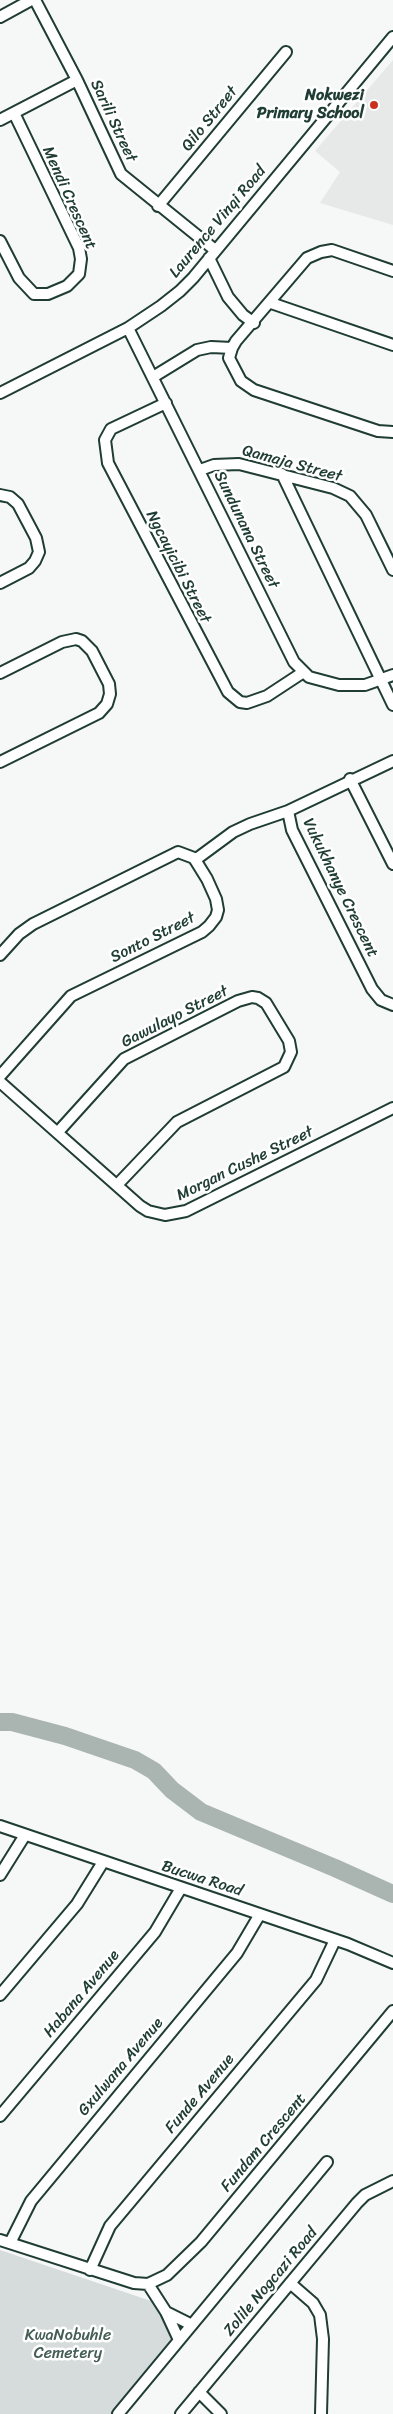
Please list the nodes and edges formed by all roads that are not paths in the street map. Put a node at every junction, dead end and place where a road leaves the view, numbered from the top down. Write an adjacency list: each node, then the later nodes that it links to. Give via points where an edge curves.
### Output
1 (31, 0): 3 (street)
2 (35, 0): 6 (street, Sarili Street)
3 (0, 17)
4 (393, 37): 11 (street, Laurence Vinqi Road)
5 (286, 52): 9 (street, Qilo Street)
6 (77, 80): 7 (street); 9 (street, Sarili Street, via 116,167 127,181)
7 (14, 113): 8 (street); 10 (street, Mendi Crescent, via 79,248 82,259 79,274 67,286 48,294 34,294 19,278)
8 (0, 120)
9 (158, 206): 11 (street, Sarili Street)
10 (0, 241)
11 (212, 255): 14 (street, Sarili Street, via 228,297); 15 (street, Laurence Vinqi Road, via 180,291)
12 (393, 271): 13 (street, via 341,252 321,252 302,263)
13 (271, 303): 14 (street); 16 (street)
14 (254, 323): 17 (street)
15 (128, 328): 18 (street, Sundunana Street); 19 (street, Laurence Vinqi Road)
16 (393, 345)
17 (232, 348): 18 (street, via 197,350); 21 (street, via 229,358 233,370 241,382 254,390 378,431)
18 (153, 377): 20 (street, Sundunana Street)
19 (0, 393)
20 (166, 403): 22 (street, Sundunana Street); 28 (street, Ngcayicibi Street, via 111,429 105,440 108,463 228,692 240,702 247,703 267,696)
21 (393, 432)
22 (200, 470): 23 (street, Qamaja Street, via 214,465 239,464); 28 (street, Sundunana Street)
23 (282, 474): 25 (street, Qamaja Street, via 334,488 350,496 366,515); 30 (street)
24 (0, 495): 26 (street, via 10,497 18,504 36,538 39,552 29,568)
25 (393, 570)
26 (0, 583)
27 (0, 673): 33 (street, via 62,642 76,639 92,651 109,684 110,694 107,704 99,712)
28 (302, 673): 30 (street, via 339,685 365,685)
29 (393, 675): 30 (street)
30 (380, 680): 31 (street)
31 (393, 706)
32 (393, 760): 34 (street, Vukukhanye Crescent)
33 (0, 762)
34 (350, 779): 35 (street, Vukukhanye Crescent); 37 (street)
35 (288, 811): 36 (street, via 233,832); 39 (street, Vukukhanye Crescent, via 292,830 372,989 381,1000)
36 (195, 860): 38 (street, via 178,852 160,860 33,924); 40 (street, Sonto Street, via 216,899 216,918 209,926 71,996)
37 (393, 864)
38 (0, 955)
39 (393, 1006)
40 (0, 1076)
41 (0, 1082): 43 (street, Morgan Cushe Street)
42 (393, 1108): 44 (street, Morgan Cushe Street, via 178,1214 148,1211)
43 (58, 1132): 44 (street, Morgan Cushe Street); 44 (street, Gawulayo Street, via 124,1059 238,1001 252,997 266,1003 289,1042 291,1052 284,1068 177,1122)
44 (117, 1185)
45 (0, 1826): 46 (street, Bucwa Road)
46 (25, 1835): 47 (street, Bucwa Road); 48 (street)
47 (103, 1862): 49 (street, Bucwa Road); 53 (street, via 77,1904)
48 (0, 1875)
49 (182, 1888): 50 (street, Bucwa Road); 55 (street, Habana Avenue, via 155,1932)
50 (260, 1914): 51 (street, Bucwa Road); 58 (street, Gxulwana Avenue, via 237,1953 31,2201)
51 (335, 1940): 52 (street, Bucwa Road); 59 (street, Funde Avenue, via 316,1980 110,2226)
52 (393, 1963)
53 (0, 1994)
54 (393, 2011): 61 (street, Fundam Crescent, via 191,2253 167,2275)
55 (0, 2116)
56 (327, 2162): 63 (street)
57 (392, 2183): 60 (street, Zolile Nogcazi Road, via 365,2195)
58 (5, 2242): 59 (street)
59 (90, 2270): 61 (street)
60 (290, 2283): 65 (street, Zolile Nogcazi Road); 69 (street, via 317,2308 320,2315)
61 (148, 2284): 62 (street)
62 (166, 2312): 63 (street); 64 (street)
63 (192, 2325): 64 (street)
64 (179, 2340): 66 (street)
65 (199, 2392): 67 (street, Zolile Nogcazi Road); 68 (street)
66 (118, 2414)
67 (181, 2414)
68 (221, 2414)
69 (321, 2414)

